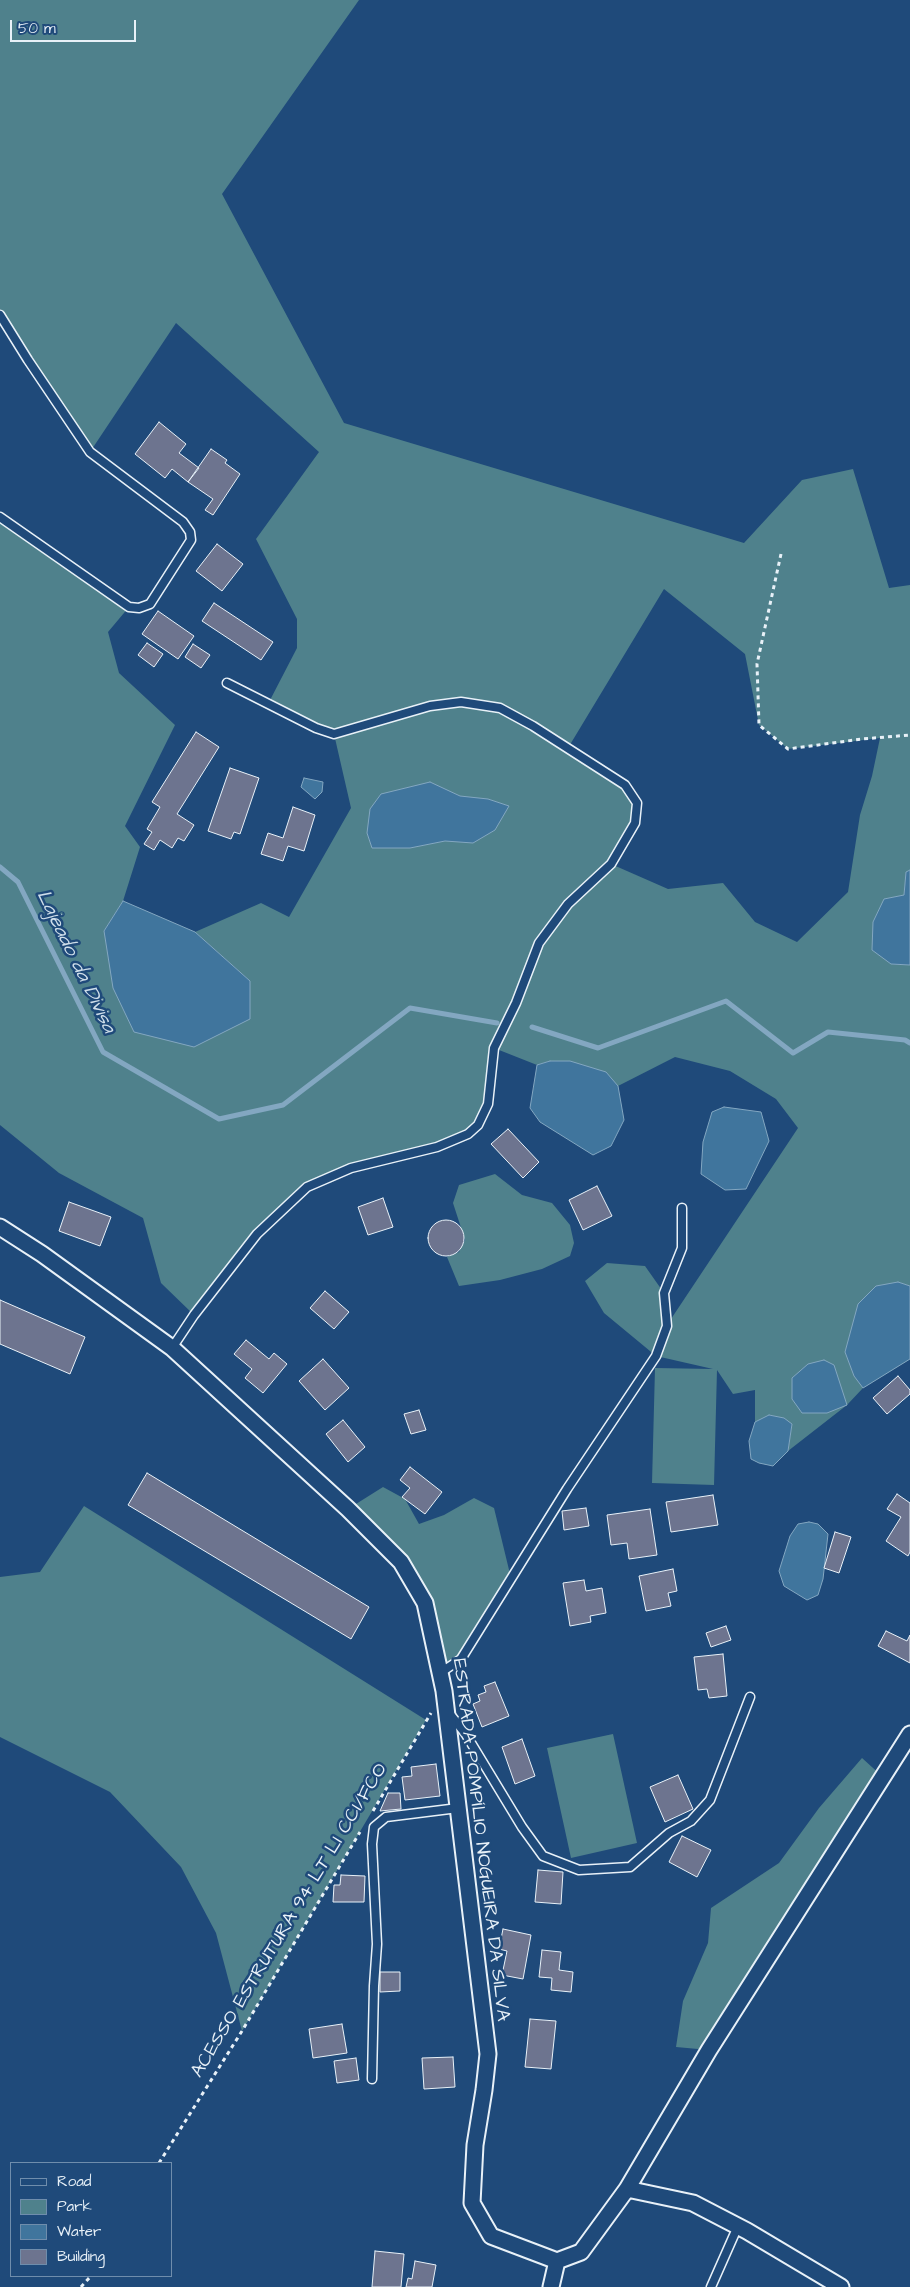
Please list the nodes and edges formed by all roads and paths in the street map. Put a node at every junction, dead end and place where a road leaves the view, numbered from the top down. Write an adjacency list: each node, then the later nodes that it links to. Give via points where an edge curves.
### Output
1 (0, 315): 2 (lane, via 90,452 184,522 191,540 150,604 129,607)
2 (0, 517)
3 (781, 554): 5 (path, via 757,664 759,725 788,749)
4 (227, 683): 8 (lane, via 334,734 430,706 461,702 500,708 625,785 637,803 635,823 611,864 568,904 539,943 494,1048 488,1104 478,1125 468,1134 437,1147 351,1168 307,1187 256,1234)
5 (910, 735)
6 (682, 1208): 9 (lane, via 682,1248 664,1293 667,1326 656,1356 567,1489 461,1659)
7 (0, 1227): 8 (street, ESTRADA POMPÍLIO NOGUEIRA DA SILVA)
8 (172, 1348): 9 (street, ESTRADA POMPÍLIO NOGUEIRA DA SILVA, via 348,1509 401,1562 425,1602)
9 (440, 1673): 10 (street, ESTRADA POMPÍLIO NOGUEIRA DA SILVA)
10 (444, 1691): 12 (street, ESTRADA POMPÍLIO NOGUEIRA DA SILVA); 15 (path, ACESSO ESTRUTURA 94 LT LI CCI/FCO)
11 (750, 1697): 12 (lane, via 710,1800 691,1821 670,1833 630,1867 579,1870 543,1856 465,1734)
12 (446, 1710): 14 (street, ESTRADA POMPÍLIO NOGUEIRA DA SILVA)
13 (910, 1734): 19 (street, via 709,2050)
14 (458, 1808): 17 (lane, via 386,1817 374,1828 377,1944); 21 (street, ESTRADA POMPÍLIO NOGUEIRA DA SILVA, via 488,2054 474,2145 472,2203 491,2236)
15 (369, 1817)
16 (364, 1826): 18 (path, ACESSO ESTRUTURA 94 LT LI CCI/FCO, via 242,2031)
17 (372, 2079)
18 (159, 2162)
19 (627, 2189): 20 (street, via 693,2202); 21 (street, via 581,2252)
20 (738, 2226): 25 (lane); 26 (street)
21 (557, 2261): 24 (street)
22 (89, 2277): 23 (path)
23 (81, 2287)
24 (551, 2287)
25 (710, 2287)
26 (841, 2287)

